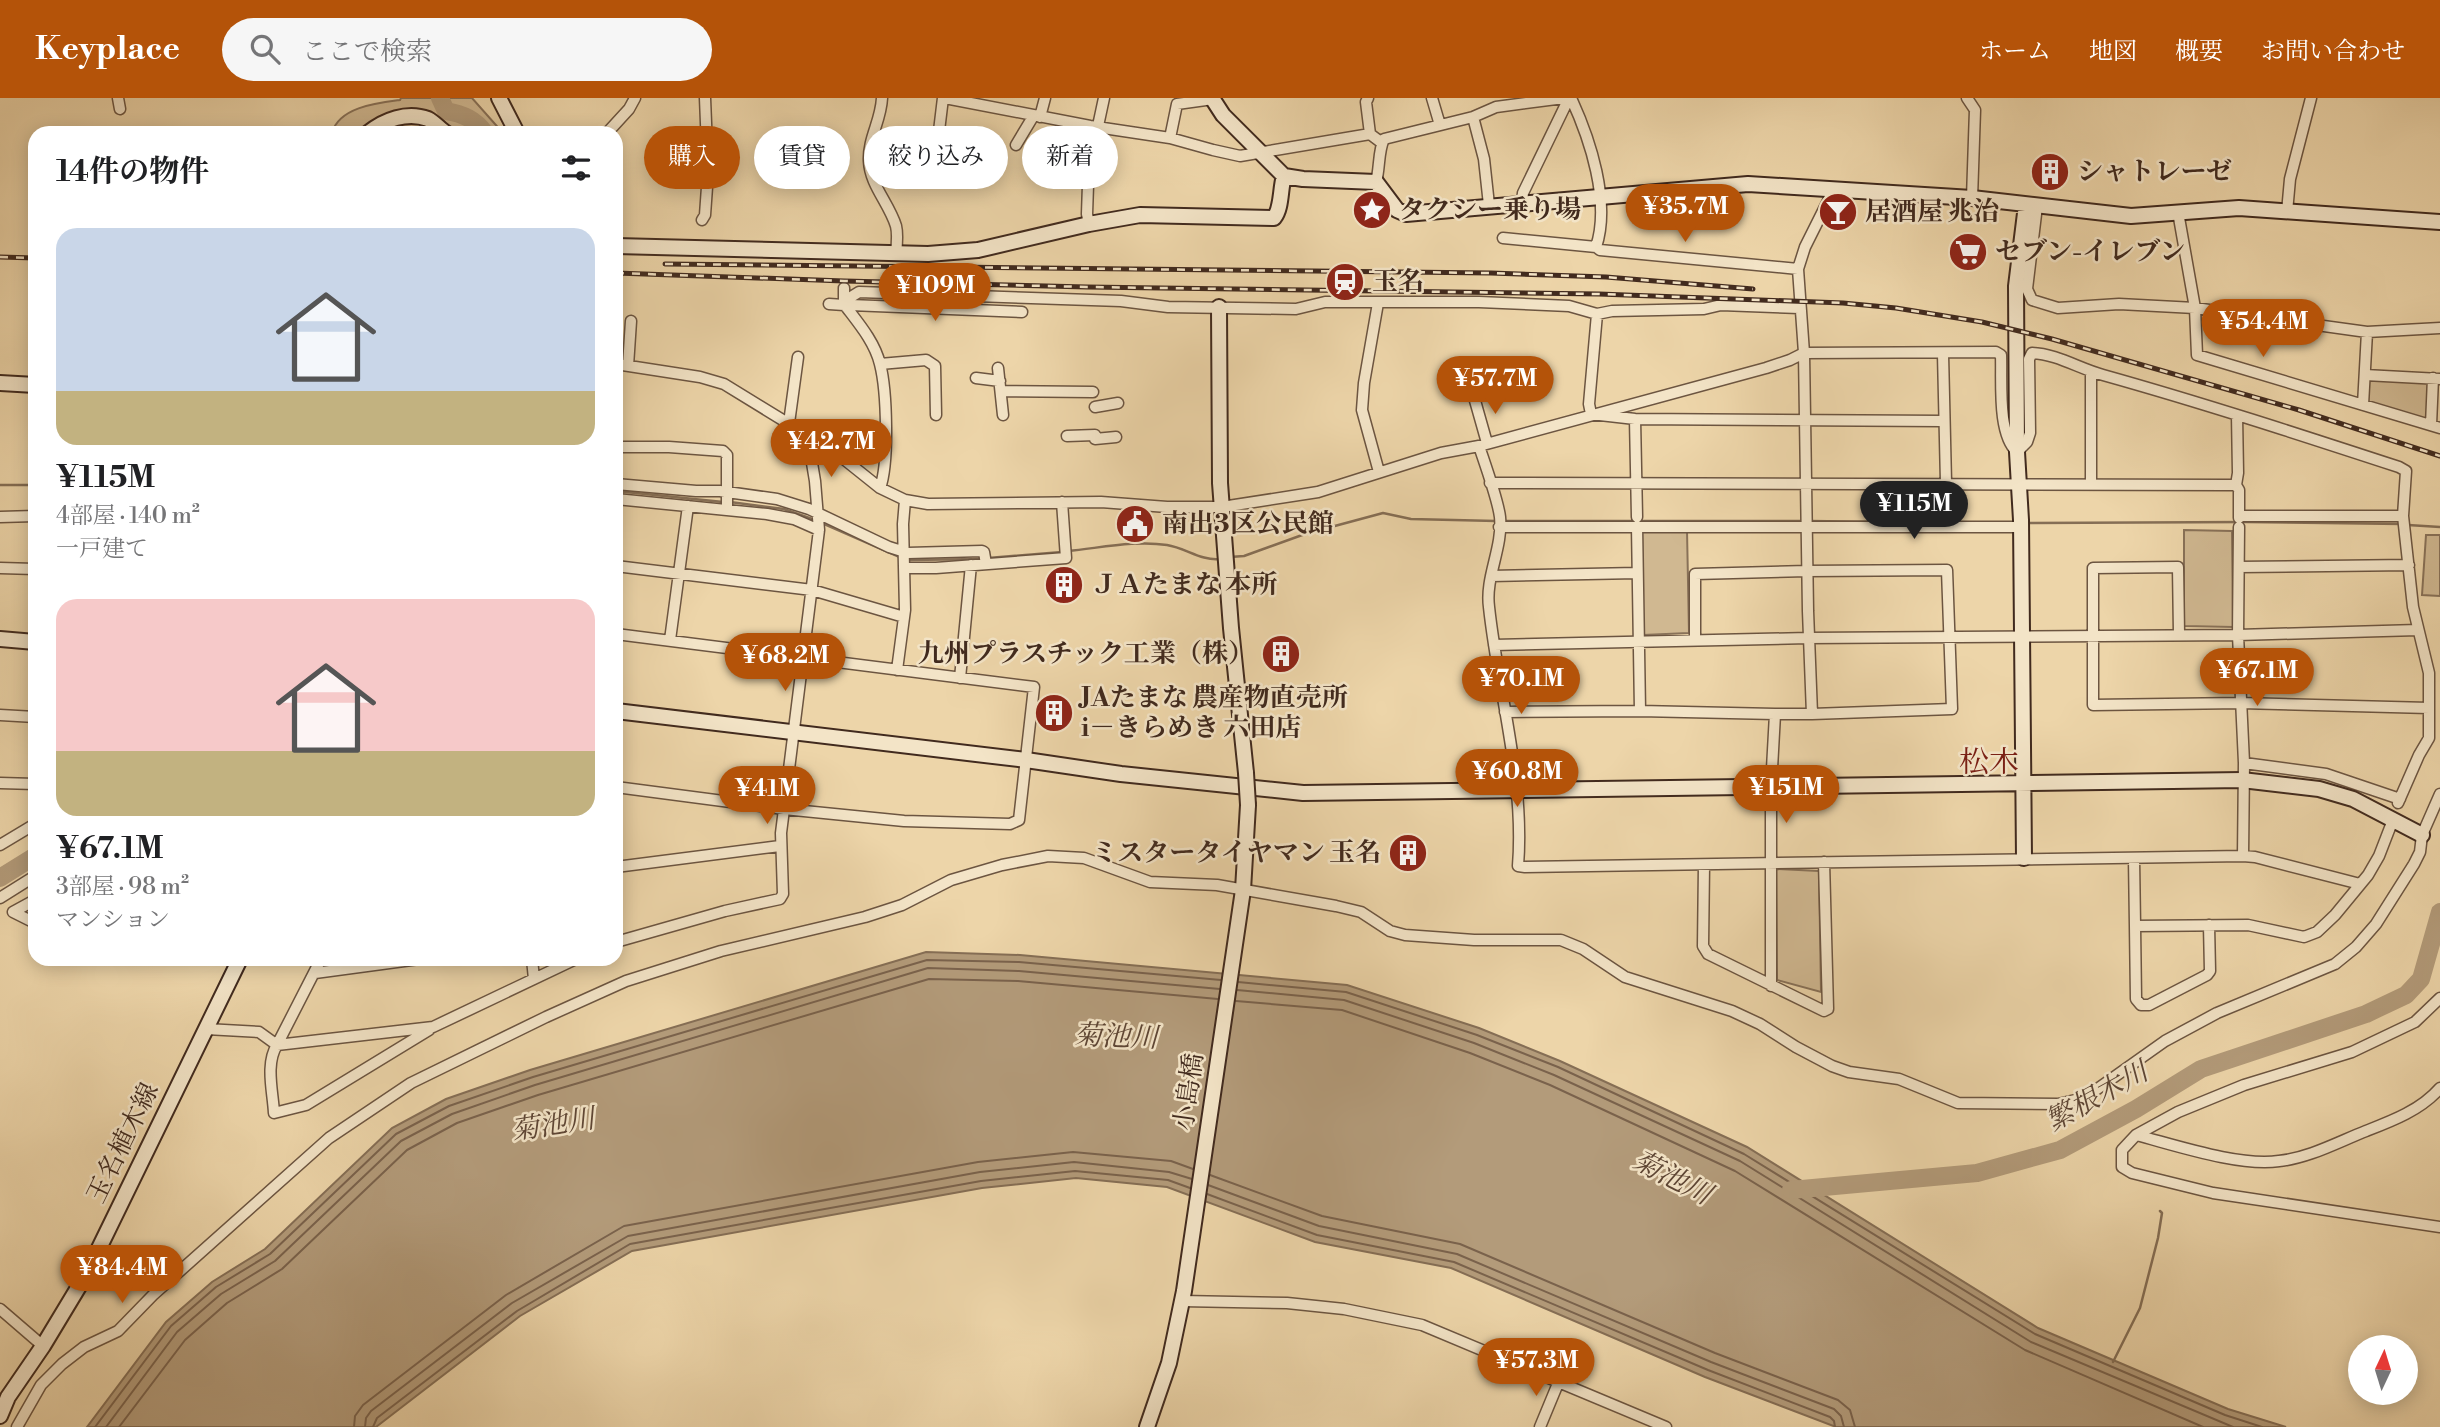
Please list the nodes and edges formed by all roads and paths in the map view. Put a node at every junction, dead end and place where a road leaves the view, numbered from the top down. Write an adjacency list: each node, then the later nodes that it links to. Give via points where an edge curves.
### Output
1 (499, 98): 19 (street)
2 (635, 98): 20 (street)
3 (705, 98): 42 (street, via 708,173)
4 (882, 98): 21 (street)
5 (944, 98): 14 (street); 22 (street)
6 (1045, 98): 14 (street)
7 (1104, 98): 23 (street)
8 (1432, 98): 16 (street)
9 (1568, 98): 15 (street, via 1496,107); 35 (street, via 1594,161); 37 (street)
10 (1968, 98): 36 (street, via 1975,110)
11 (2311, 98): 41 (street, via 2290,179)
12 (1212, 99): 26 (street, via 1177,104); 29 (street)
13 (1366, 99): 25 (street)
14 (1037, 116): 23 (street); 28 (street)
15 (1473, 117): 16 (street); 38 (street)
16 (1440, 125): 27 (street, via 1384,139)
17 (378, 126): 18 (street, via 396,117 413,116)
18 (437, 126)
19 (513, 126)
20 (613, 126)
21 (876, 126)
22 (940, 126)
23 (1094, 126)
24 (1118, 130): 26 (street)
25 (1370, 134): 27 (street); 29 (street)
26 (1170, 138): 29 (street, via 1240,156)
27 (1382, 144): 31 (street)
28 (1016, 145)
29 (1261, 152): 30 (street)
30 (1284, 176): 31 (street); 44 (street, via 1274,218 1140,215)
31 (1376, 182): 38 (street, via 1397,210 1406,214)
32 (877, 189): 48 (street, via 896,228)
33 (1089, 189): 44 (street)
34 (1830, 189): 35 (street, via 1748,184); 36 (street); 49 (street)
35 (1600, 196): 37 (street); 47 (street)
36 (1972, 198): 39 (street)
37 (1522, 202): 38 (street)
38 (1489, 205)
39 (2032, 206): 40 (street, via 2131,216); 56 (street, via 2027,289 2032,300 2058,308 2119,304); 95 (street, via 2016,286)
40 (2178, 212): 41 (street, via 2239,208); 56 (street)
41 (2287, 212): 43 (street)
42 (702, 220)
43 (2440, 222)
44 (1089, 224): 48 (street, via 978,250)
45 (1503, 238): 47 (street)
46 (623, 246): 48 (street)
47 (1596, 247): 49 (street)
48 (896, 253)
49 (1798, 270): 55 (street)
50 (844, 288): 53 (street)
51 (1378, 303): 54 (street, via 1325,302 1296,309); 58 (street, via 1511,302 1569,306); 96 (street, via 1362,410)
52 (829, 304): 53 (street)
53 (847, 306): 54 (street, via 859,292); 57 (street); 65 (street)
54 (1219, 307): 111 (street, 小島橋)
55 (1800, 308): 58 (street, via 1721,305); 62 (street)
56 (2195, 308): 61 (street); 79 (street, via 2197,355)
57 (1022, 312)
58 (1597, 314): 81 (street)
59 (631, 321): 67 (street)
60 (2440, 328): 61 (street)
61 (2367, 332): 70 (street)
62 (1804, 353): 63 (street); 81 (street, via 1766,368); 86 (street)
63 (1943, 354): 87 (street); 95 (street, via 2001,355 2004,430)
64 (798, 357): 88 (street)
65 (880, 364): 82 (street, via 926,360 935,366); 105 (street, via 885,418)
66 (623, 365): 67 (street)
67 (628, 366): 88 (street, via 724,384)
68 (998, 368): 75 (street)
69 (2091, 372): 84 (street); 95 (street, via 2032,353 2030,433); 102 (street)
70 (2365, 375): 72 (street); 79 (street)
71 (976, 378): 75 (street)
72 (2437, 378): 89 (street)
73 (0, 383): 74 (street)
74 (28, 385)
75 (1000, 386): 76 (street); 83 (street)
76 (1093, 392)
77 (1474, 397): 93 (street)
78 (1118, 403): 80 (street)
79 (2363, 405): 89 (street)
80 (1095, 407)
81 (1591, 414): 85 (street); 93 (street)
82 (936, 415)
83 (1003, 415)
84 (2237, 415): 104 (street); 119 (street, via 2406,471)
85 (1635, 419): 86 (street); 99 (street)
86 (1806, 420): 87 (street); 97 (street)
87 (1943, 421): 100 (street)
88 (789, 423): 91 (street)
89 (2436, 427)
90 (1067, 436): 92 (street)
91 (812, 437): 105 (street); 116 (street, via 808,445)
92 (1116, 437)
93 (1483, 445): 96 (street); 98 (street)
94 (623, 447): 108 (street, via 723,451 727,455)
95 (2017, 452): 101 (street)
96 (1379, 472): 111 (street, via 1318,492)
97 (1806, 482): 99 (street); 100 (street); 114 (street)
98 (1490, 483): 99 (street); 117 (street)
99 (1636, 483): 118 (street)
100 (1946, 483): 101 (street)
101 (2018, 484): 102 (street); 120 (street)
102 (2091, 484): 104 (street)
103 (623, 485): 108 (street)
104 (2236, 485): 115 (street)
105 (880, 488): 107 (street)
106 (623, 500): 110 (street)
107 (905, 500): 109 (street, via 928,504); 121 (street)
108 (727, 501): 110 (street); 116 (street, via 794,520); 116 (street, via 777,499)
109 (1062, 502): 111 (street); 122 (street, via 1066,558)
110 (688, 506): 130 (street)
111 (1222, 507): 189 (street, 小島橋, bridge, via 1248,805)
112 (28, 516): 113 (street)
113 (0, 517)
114 (1806, 521): 118 (street); 120 (street); 129 (street)
115 (2239, 521): 119 (street); 126 (street)
116 (819, 522): 121 (street); 133 (street)
117 (1500, 522): 118 (street); 132 (street)
118 (1637, 522): 131 (street)
119 (2404, 522): 124 (street)
120 (2021, 524): 141 (street)
121 (904, 559): 122 (street, via 982,551); 123 (street); 134 (street)
122 (985, 560): 123 (street)
123 (971, 565): 151 (street)
124 (2409, 565): 126 (street); 135 (street)
125 (623, 567): 130 (street)
126 (2239, 567): 138 (street)
127 (0, 568): 128 (street)
128 (28, 569)
129 (1807, 571): 140 (street, via 1947,570); 142 (street); 146 (street, via 1695,574)
130 (677, 573): 133 (street); 144 (street)
131 (1637, 573): 132 (street); 147 (street)
132 (1492, 576): 148 (street, via 1487,591)
133 (812, 590): 134 (street); 149 (street)
134 (904, 617): 150 (street)
135 (2418, 630): 138 (street); 153 (street, via 2429,673)
136 (2179, 634): 138 (street); 139 (street); 139 (street, via 2178,567 2093,568)
137 (623, 635): 144 (street)
138 (2238, 635): 152 (street)
139 (2093, 636): 141 (street); 152 (street, via 2093,705)
140 (1948, 637): 141 (street); 142 (street); 157 (street, via 1952,709)
141 (2021, 637): 168 (street)
142 (1808, 638): 146 (street); 157 (street)
143 (0, 639): 145 (street)
144 (670, 640): 149 (street)
145 (28, 641)
146 (1695, 641): 147 (street)
147 (1638, 642): 148 (street); 154 (street)
148 (1494, 645): 156 (street)
149 (805, 657): 150 (street); 161 (street)
150 (897, 670): 151 (street)
151 (960, 678): 164 (street, via 1034,687)
152 (2241, 703): 153 (street); 165 (street)
153 (2429, 708): 163 (street)
154 (1640, 710): 156 (street); 158 (street)
155 (623, 712): 161 (street)
156 (1504, 712): 172 (street)
157 (1812, 713): 158 (street)
158 (1775, 714): 170 (street)
159 (0, 715): 160 (street)
160 (28, 717)
161 (795, 732): 164 (street); 174 (street)
162 (2440, 733): 163 (street)
163 (2429, 738): 165 (street, via 2399,801 2326,774)
164 (1026, 760): 172 (street, via 1303,793); 174 (street, via 1019,820 1010,824 904,821)
165 (2244, 763): 166 (street)
166 (2242, 780): 168 (street); 177 (street, via 2319,789 2353,799); 180 (street)
167 (0, 783): 169 (street)
168 (2023, 783): 170 (street); 182 (street)
169 (28, 784)
170 (1771, 787): 172 (street); 184 (street)
171 (623, 788): 174 (street)
172 (1516, 791): 185 (street, via 1518,866)
173 (2440, 794): 177 (street)
174 (784, 809): 179 (street)
175 (2391, 825): 188 (street, via 2379,856)
176 (28, 828): 178 (street)
177 (2423, 835): 189 (street, via 2414,864 2376,924 2335,964 2217,1013 2165,1041 2093,1092 2058,1104 1958,1103 1899,1079 1849,1072 1760,1024 1625,977 1583,948 1560,940 1405,935 1361,912)
178 (0, 845)
179 (780, 846): 186 (street); 195 (street, via 780,899)
180 (2243, 856): 181 (street); 188 (street)
181 (2134, 858): 182 (street); 194 (street)
182 (2024, 859): 183 (street)
183 (1824, 862): 184 (street); 203 (street, via 1828,1009)
184 (1771, 863): 185 (street); 203 (street)
185 (1704, 865): 203 (street, via 1703,946 1708,954)
186 (623, 866)
187 (28, 880): 190 (street)
188 (2360, 884): 193 (street, via 2335,915 2304,937 2248,925)
189 (1242, 895): 211 (street, 小島橋); 217 (street, via 1217,885 1150,882 1084,858 1048,856 965,874 902,905 864,917 721,951 626,981 411,1083 329,1138 118,1331 62,1364 41,1385)
190 (0, 898)
191 (28, 904): 192 (street, via 13,912)
192 (28, 920)
193 (2209, 925): 194 (street); 194 (street, via 2207,975 2149,1005 2136,999)
194 (2135, 926)
195 (623, 940)
196 (237, 966): 206 (street, 玉名植木線)
197 (318, 966): 201 (street)
198 (367, 966): 201 (street)
199 (533, 966): 202 (street)
200 (561, 966): 202 (street)
201 (315, 973): 207 (street)
202 (534, 979): 205 (street)
203 (1772, 986)
204 (2440, 998): 209 (street, via 2414,1022 2352,1052 2245,1085)
205 (433, 1027): 207 (street); 207 (street, via 306,1105 274,1113 270,1068)
206 (206, 1029): 207 (street, via 259,1032); 213 (street, 玉名植木線, via 87,1273)
207 (277, 1045)
208 (2440, 1088): 209 (street, via 2397,1119 2277,1162 2240,1159)
209 (2136, 1135): 210 (street, via 2122,1150 2122,1167 2152,1179 2213,1193)
210 (2440, 1227)
211 (1183, 1296): 214 (street, via 1287,1303 1389,1317 1422,1325); 218 (street, 小島橋, via 1169,1363)
212 (0, 1310): 213 (street)
213 (43, 1346): 215 (street, 玉名植木線)
214 (1559, 1381): 216 (street); 219 (street)
215 (0, 1416)
216 (1641, 1418): 220 (street); 221 (street)
217 (17, 1427)
218 (1147, 1427)
219 (1541, 1427)
220 (1648, 1427)
221 (1666, 1427)

